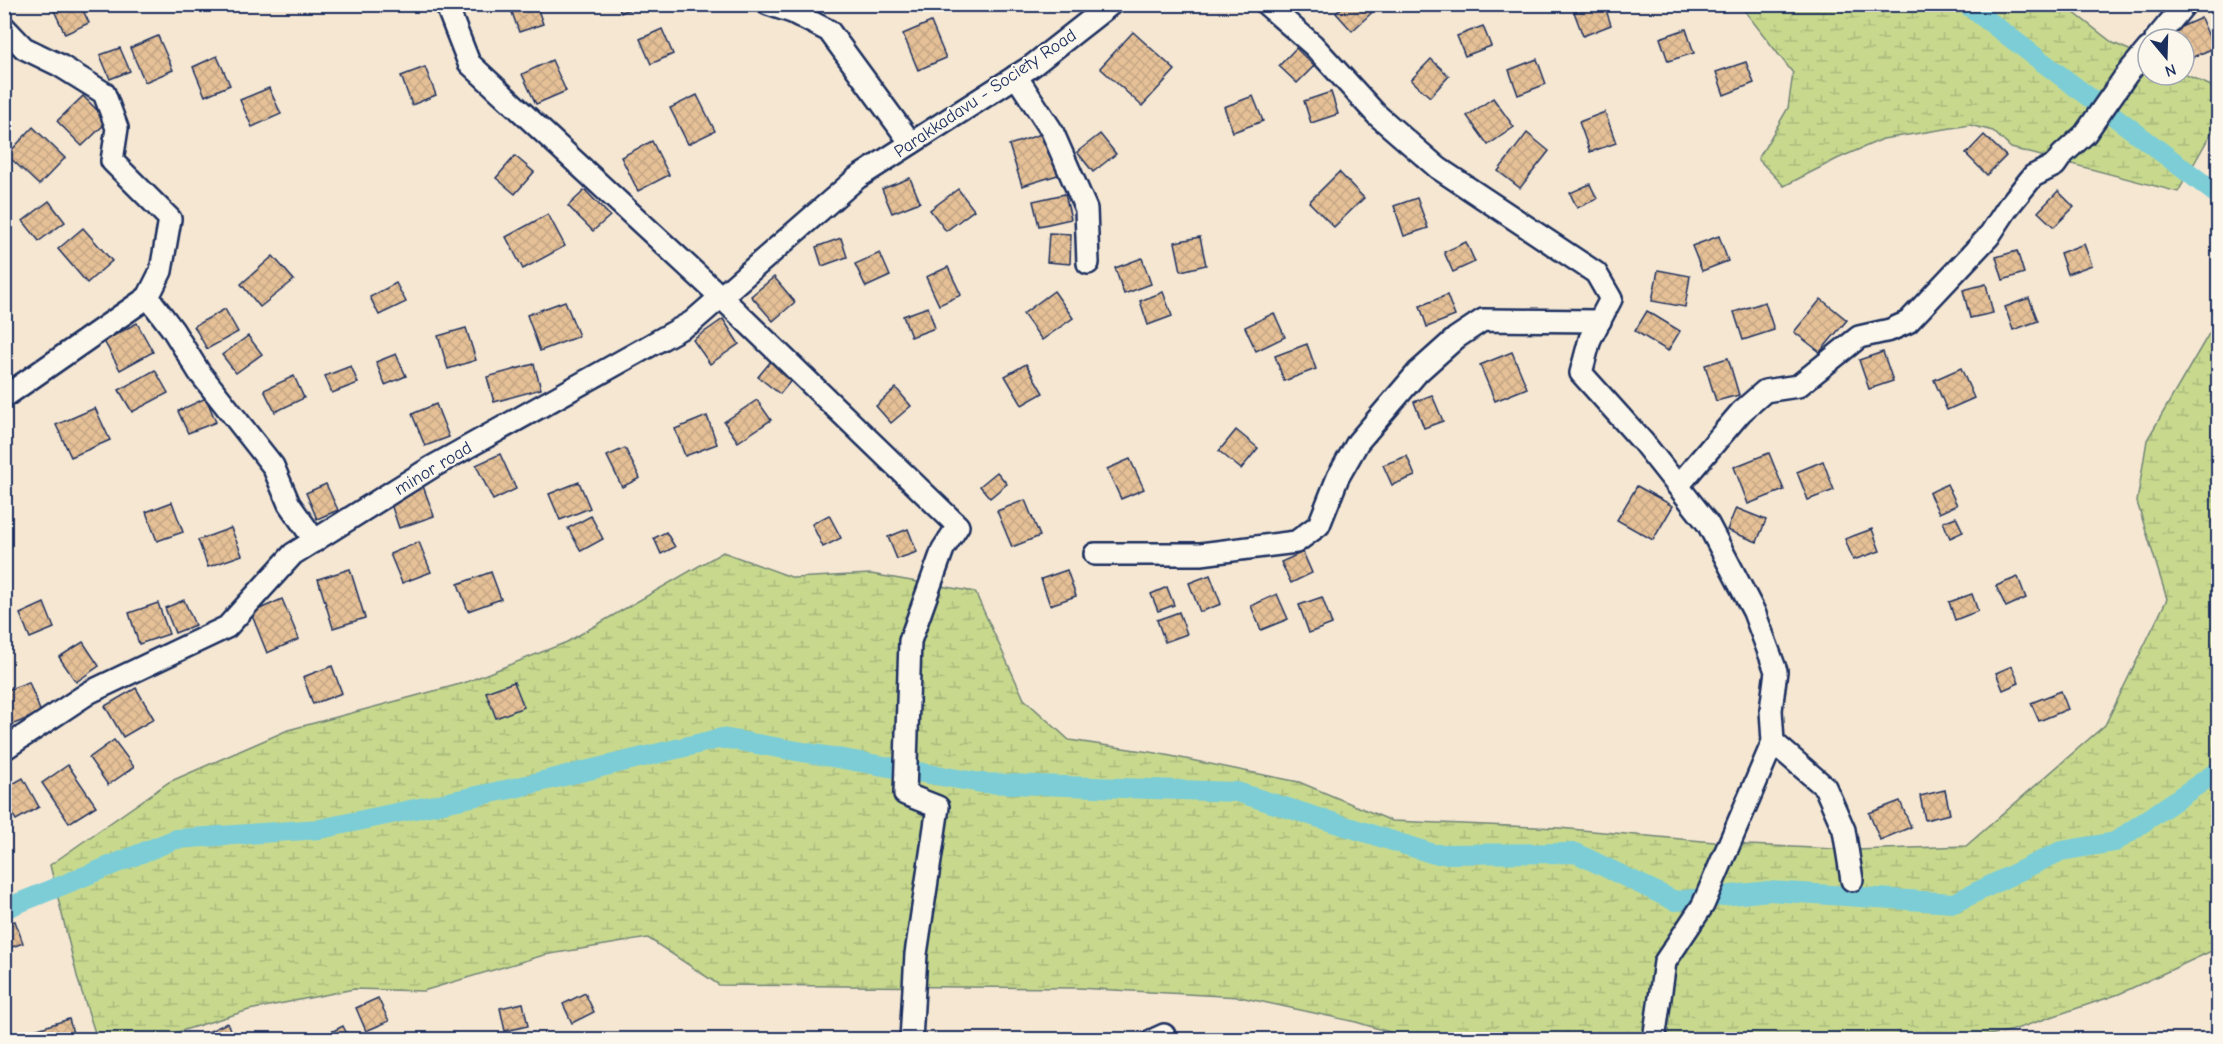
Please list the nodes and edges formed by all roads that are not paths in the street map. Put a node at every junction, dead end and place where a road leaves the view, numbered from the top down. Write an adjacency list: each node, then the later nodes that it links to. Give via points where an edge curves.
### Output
1 (446, 4): 14 (street, via 469,63)
2 (768, 4): 10 (street, via 829,31)
3 (1111, 4): 9 (street, Parakkadavu - Society Road)
4 (1266, 4): 15 (street, via 1313,45 1377,115 1438,168 1596,273 1611,299)
5 (2184, 4): 7 (street)
6 (4, 27): 13 (street, via 24,48 104,93 117,128 112,161 170,219 161,271)
7 (2166, 27)
8 (2136, 63): 17 (street, via 2085,134 2055,165 2032,176 1989,236 1908,322 1859,337 1798,386 1765,390 1741,412)
9 (1016, 76): 10 (street, Parakkadavu - Society Road); 12 (street, via 1052,131 1086,210)
10 (911, 143): 11 (street, Parakkadavu - Society Road)
11 (857, 178): 14 (street, minor road)
12 (1088, 263)
13 (147, 297): 16 (street); 18 (street, via 199,372 273,466 289,504)
14 (721, 297): 18 (street, minor road, via 692,322 432,467); 23 (street, via 958,526 943,549 910,641 905,777 938,807 916,954)
15 (1600, 321): 17 (street, via 1590,339 1581,373); 19 (street, via 1483,320 1455,338 1418,372 1358,442 1338,477 1319,525 1296,542 1201,554)
16 (4, 397)
17 (1678, 486): 20 (street, via 1708,525 1754,612 1776,670 1771,710)
18 (315, 541): 21 (street, minor road, via 293,554 227,627 90,692)
19 (1095, 554)
20 (1773, 742): 22 (street, via 1825,788 1844,830); 26 (street, via 1705,898 1665,962)
21 (4, 749)
22 (1852, 880)
23 (911, 1040)
24 (1153, 1040): 25 (street, via 1164,1035)
25 (1164, 1040)
26 (1654, 1040)

